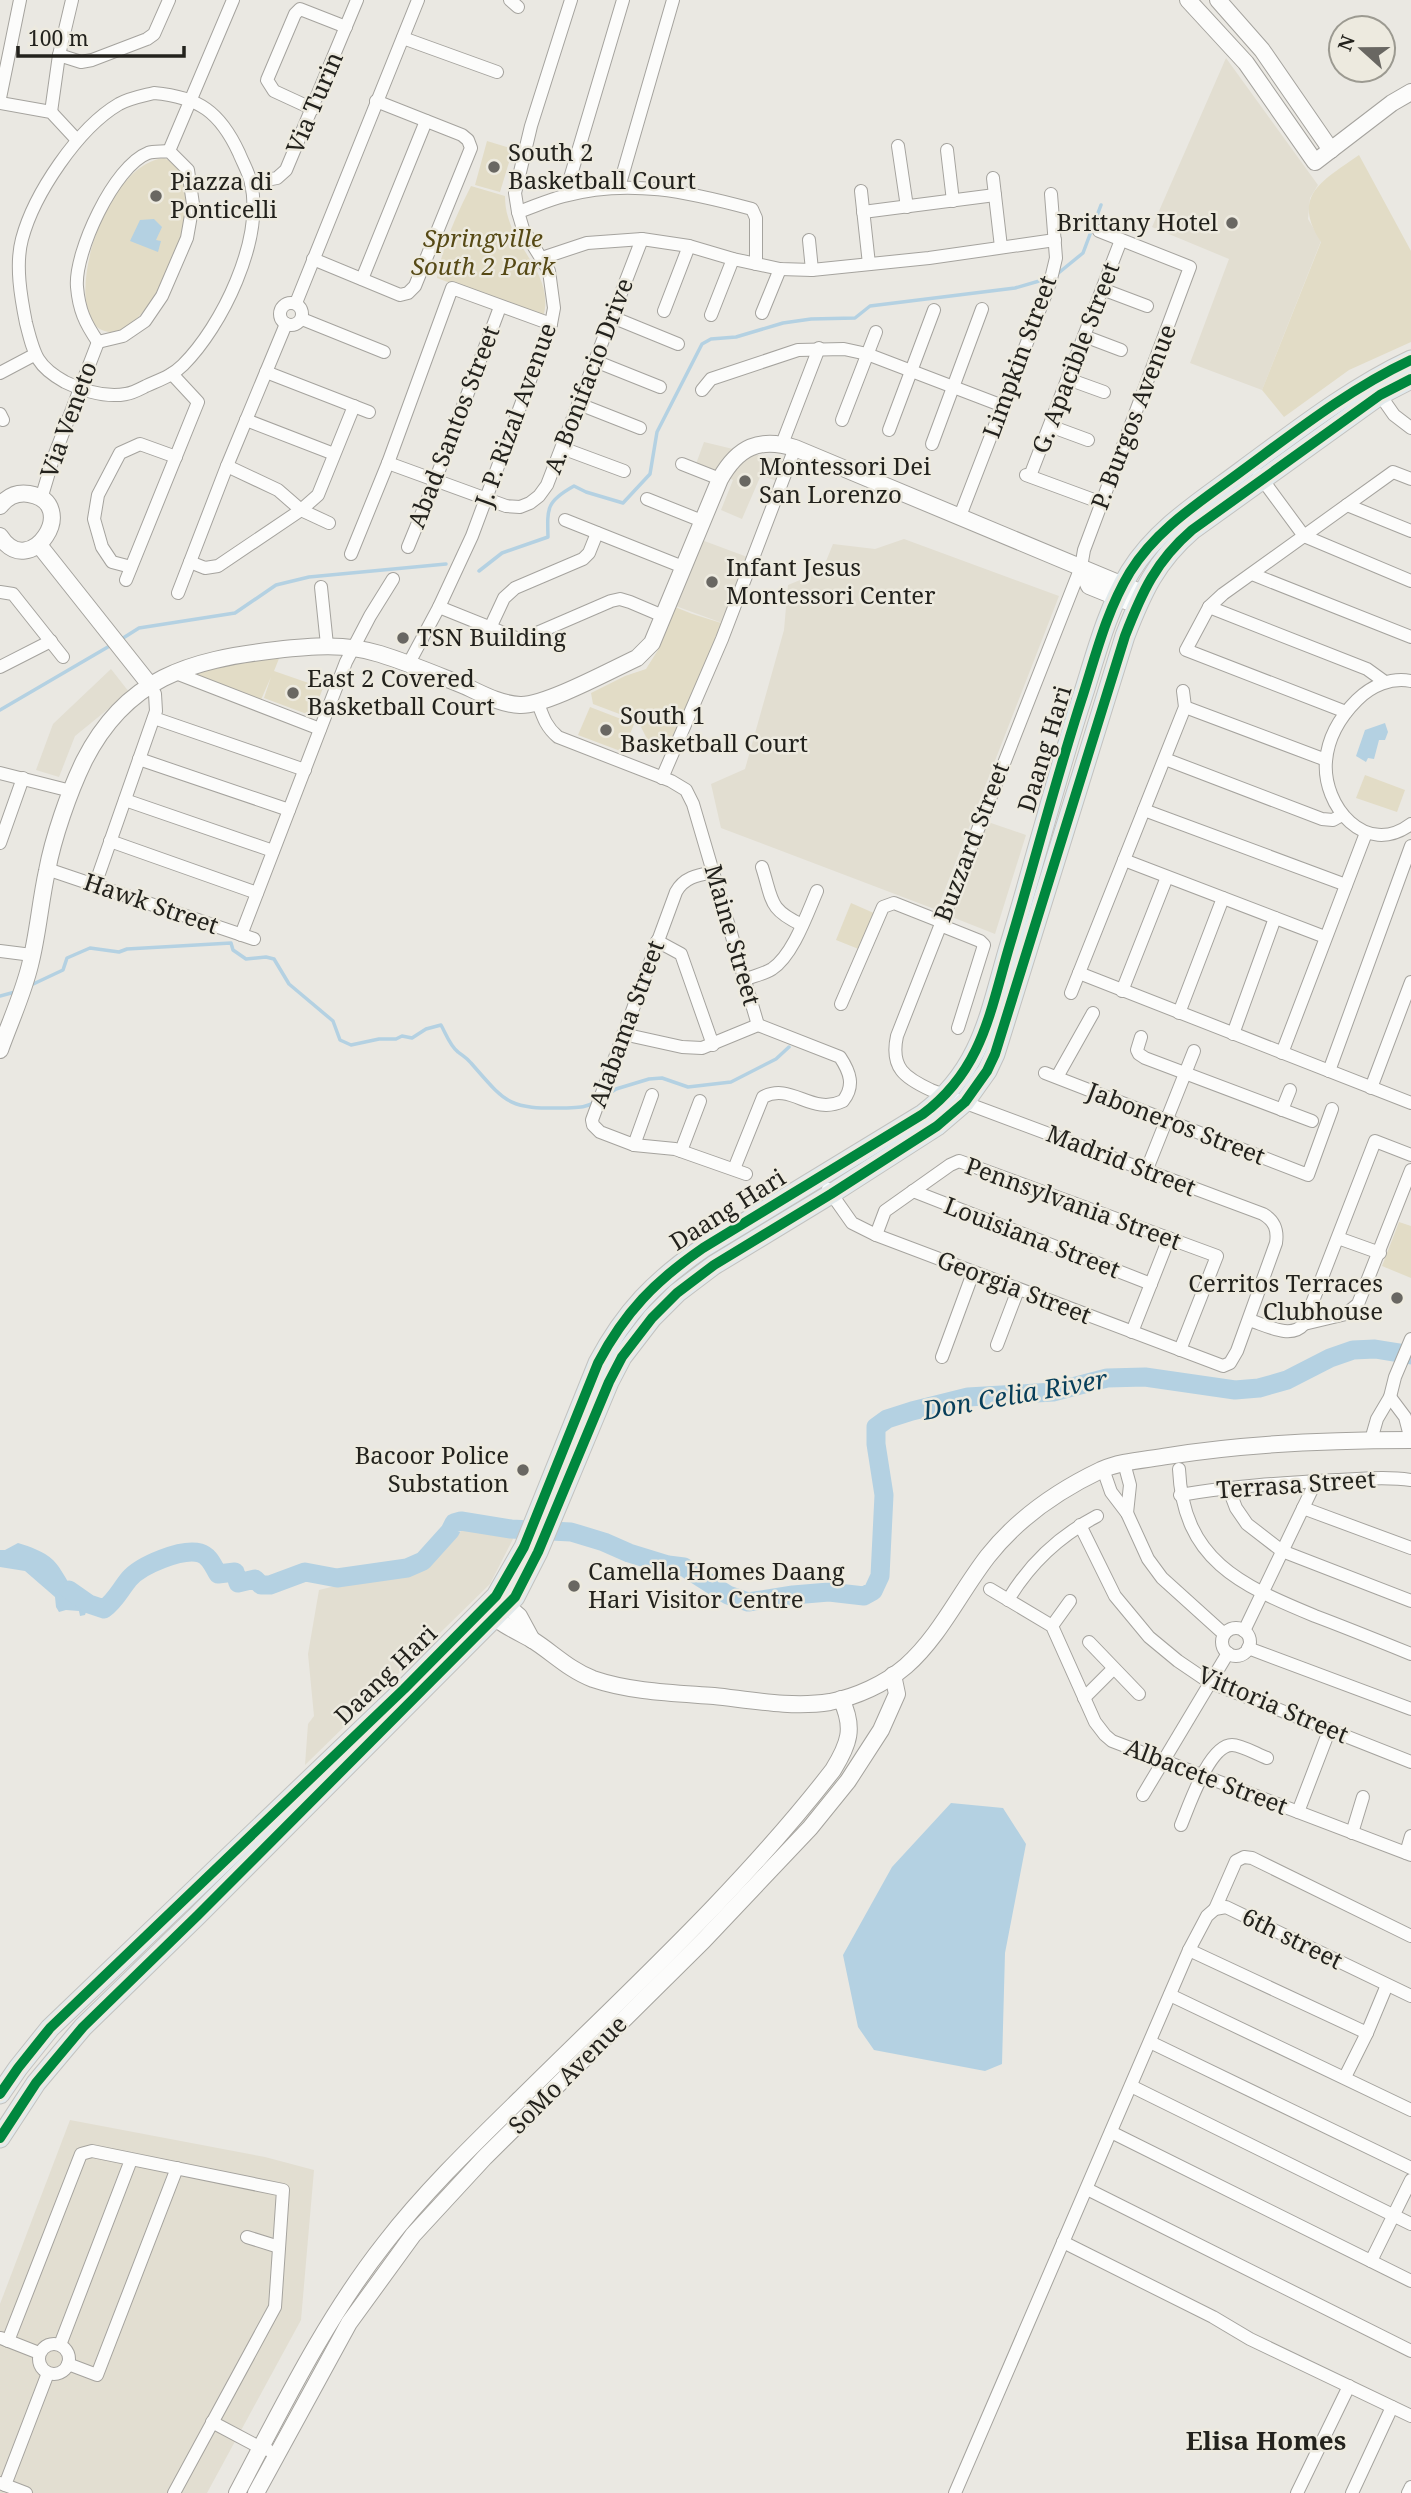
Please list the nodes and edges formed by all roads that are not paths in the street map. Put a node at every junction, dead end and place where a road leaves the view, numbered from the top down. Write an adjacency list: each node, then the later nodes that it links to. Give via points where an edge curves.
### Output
1 (20, 0): 18 (street)
2 (72, 0): 15 (street)
3 (169, 0): 15 (street, via 155,34 147,39 81,62)
4 (233, 0): 19 (street)
5 (357, 0): 13 (street, Via Turin)
6 (418, 0): 7 (street); 14 (street)
7 (425, 0)
8 (570, 0): 38 (street, J. P. Rizal Avenue, via 517,175)
9 (623, 0): 34 (street)
10 (673, 0): 31 (street)
11 (1188, 0): 27 (street, via 1246,63 1315,162)
12 (1219, 0): 27 (street, via 1262,50)
13 (346, 27): 21 (street, Via Turin); 21 (street, via 300,9 267,80 274,91)
14 (403, 38): 16 (street); 20 (street)
15 (58, 55): 22 (street)
16 (497, 72)
17 (1411, 92): 27 (street)
18 (0, 100): 22 (street)
19 (192, 100): 24 (street, via 154,93 139,96 104,114); 28 (street); 30 (street, via 222,122)
20 (376, 101): 23 (street); 48 (street)
21 (313, 109): 30 (street, Via Turin, via 286,170 277,178)
22 (51, 112): 24 (street)
23 (426, 121): 55 (street); 55 (street, via 462,135 471,148 415,286 400,295)
24 (77, 140): 77 (street, via 45,186 22,240 19,292)
25 (898, 146): 37 (street)
26 (947, 150): 36 (street)
27 (1331, 150)
28 (169, 151): 71 (street, via 147,153 126,169 105,199 86,240 76,285 83,320); 71 (street, via 188,170 193,204 187,238 162,296 145,321 123,336)
29 (993, 178): 35 (street)
30 (251, 183): 83 (street, via 253,227 230,297)
31 (619, 187): 34 (street); 50 (street, via 693,193 752,209)
32 (861, 191): 39 (street)
33 (1051, 194): 43 (street, Limpkin Street)
34 (565, 195): 38 (street)
35 (995, 195): 36 (street); 46 (street)
36 (953, 201): 37 (street)
37 (907, 207): 39 (street)
38 (517, 212): 47 (street, J. P. Rizal Avenue)
39 (863, 212): 51 (street)
40 (1099, 231): 44 (street, G. Apacible Street)
41 (642, 239): 45 (street); 47 (street, via 587,243); 65 (street, A. Bonifacio Drive)
42 (809, 240): 54 (street)
43 (1055, 240): 46 (street); 94 (street, Limpkin Street, via 1050,283)
44 (1121, 240): 52 (street, G. Apacible Street); 56 (street, G. Apacible Street)
45 (689, 246): 49 (street); 62 (street)
46 (1001, 247): 51 (street)
47 (542, 258): 68 (street, J. P. Rizal Avenue, via 553,292)
48 (313, 259): 55 (street); 57 (street)
49 (733, 259): 50 (street); 64 (street)
50 (756, 264): 53 (street)
51 (869, 264): 54 (street)
52 (1190, 268): 120 (street, P. Burgos Avenue)
53 (779, 269): 54 (street); 63 (street)
54 (812, 270)
55 (362, 279)
56 (1102, 289): 58 (street); 70 (street, G. Apacible Street)
57 (296, 303): 66 (street); 67 (street, via 282,307 281,320)
58 (1147, 306)
59 (499, 307): 68 (street); 108 (street, via 452,288); 115 (street, Abad Santos Street)
60 (982, 309): 87 (street)
61 (934, 310): 80 (street)
62 (664, 311)
63 (762, 313)
64 (711, 315)
65 (612, 317): 72 (street); 79 (street, A. Bonifacio Drive)
66 (302, 319): 67 (street, via 298,324); 75 (street)
67 (286, 324): 81 (street)
68 (551, 324): 119 (street, J. P. Rizal Avenue)
69 (876, 332): 76 (street)
70 (1084, 336): 74 (street); 84 (street, G. Apacible Street)
71 (98, 342): 88 (street, Via Veneto)
72 (678, 344)
73 (819, 348): 76 (street); 89 (street, via 797,350 711,379); 104 (street)
74 (1121, 350)
75 (384, 352)
76 (867, 354): 80 (street); 97 (street)
77 (34, 355): 82 (street); 88 (street, via 52,375)
78 (1411, 360): 112 (main road, Daang Hari, via 1361,387)
79 (595, 361): 86 (street); 92 (street, A. Bonifacio Drive)
80 (910, 371): 87 (street); 101 (street)
81 (266, 372): 93 (street); 96 (street)
82 (0, 373)
83 (172, 374): 88 (street, via 128,394 101,395); 107 (street, via 198,402)
84 (1068, 379): 90 (street); 98 (street, G. Apacible Street)
85 (1411, 379): 91 (main road, Daang Hari)
86 (660, 387)
87 (953, 387): 94 (street); 103 (street)
88 (79, 389): 117 (street, Via Veneto)
89 (702, 390)
90 (1104, 392)
91 (1380, 394): 100 (street, via 1394,415); 112 (main road, Daang Hari)
92 (579, 404): 99 (street); 105 (street, A. Bonifacio Drive)
93 (354, 406): 95 (street); 106 (street)
94 (1003, 406): 123 (street, Limpkin Street)
95 (369, 412)
96 (246, 420): 106 (street); 110 (street)
97 (842, 420)
98 (1050, 426): 102 (street); 120 (street, G. Apacible Street, via 1028,475)
99 (640, 428)
100 (1411, 428)
101 (889, 430)
102 (1088, 440)
103 (932, 444)
104 (789, 446): 113 (street, via 767,443 740,452); 123 (street); 172 (street, via 722,639)
105 (562, 448): 111 (street); 119 (street, A. Bonifacio Drive, via 547,485 530,503 520,507)
106 (334, 454): 122 (street, via 318,495)
107 (176, 457): 107 (street, via 128,573 112,562 102,547 94,519 98,495 120,453 140,444)
108 (388, 463): 115 (street); 133 (street)
109 (682, 464): 113 (street)
110 (227, 466): 122 (street, via 278,490); 134 (street)
111 (624, 471)
112 (1257, 472): 129 (street); 142 (main road, Daang Hari, via 1178,519 1142,555); 144 (main road, Daang Hari, via 1178,542 1158,565)
113 (720, 479): 125 (street)
114 (1411, 479): 121 (street, via 1394,472)
115 (435, 481): 119 (street); 132 (street, Abad Santos Street)
116 (3, 498): 117 (street, via 25,493)
117 (41, 499): 131 (street, via 52,522)
118 (647, 499): 125 (street)
119 (486, 500): 145 (street, J. P. Rizal Avenue)
120 (1102, 503): 135 (street, P. Burgos Avenue)
121 (1347, 505): 127 (street); 129 (street)
122 (301, 510): 126 (street); 134 (street, via 218,566 205,568)
123 (961, 516): 135 (street)
124 (565, 520): 128 (street)
125 (702, 522): 136 (street)
126 (328, 523)
127 (1411, 531)
128 (597, 533): 136 (street); 148 (street, via 583,559 504,597)
129 (1304, 537): 137 (street); 139 (street)
130 (1, 540): 131 (street, via 20,550)
131 (39, 545): 159 (street)
132 (408, 547)
133 (351, 554)
134 (190, 562): 143 (street)
135 (1081, 567): 142 (street); 196 (street, Buzzard Street)
136 (683, 568): 147 (street)
137 (1251, 574): 146 (street); 149 (street)
138 (393, 579): 152 (street)
139 (1411, 581)
140 (321, 587): 151 (street)
141 (0, 592): 150 (street, via 13,594)
142 (1120, 592): 144 (street); 191 (main road, Daang Hari, via 1099,643 1052,793)
143 (178, 593)
144 (1139, 600): 191 (main road, Daang Hari)
145 (439, 607): 148 (street); 154 (street, J. P. Rizal Avenue)
146 (1209, 607): 158 (street, via 1367,669); 163 (street, via 1186,650)
147 (663, 616): 148 (street, via 620,599 523,639); 161 (street, via 652,643 637,658)
148 (489, 628)
149 (1411, 636)
150 (51, 640): 153 (street); 155 (street)
151 (327, 645): 152 (street); 156 (street, via 258,652)
152 (353, 647): 154 (street); 165 (street)
153 (63, 657)
154 (409, 663): 161 (street, via 498,700)
155 (0, 667)
156 (173, 672): 159 (street); 165 (street)
157 (1411, 681): 158 (street)
158 (1385, 682): 163 (street, via 1361,696)
159 (150, 685): 164 (street, via 156,701); 173 (street, via 101,732)
160 (1183, 691): 162 (street)
161 (538, 703): 172 (street, Maine Street, via 545,722 558,737)
162 (1185, 707): 167 (street); 168 (street)
163 (1346, 712): 168 (street)
164 (154, 718): 166 (street); 169 (street)
165 (320, 729): 169 (street)
166 (139, 759): 174 (street); 175 (street)
167 (1165, 759): 176 (street); 177 (street, via 1322,819)
168 (1326, 760): 177 (street, via 1327,779)
169 (304, 770): 175 (street)
170 (0, 774): 171 (street)
171 (23, 778): 173 (street); 181 (street)
172 (662, 778): 187 (street, Maine Street, via 680,785 691,797)
173 (71, 791): 186 (street)
174 (125, 800): 180 (street); 183 (street)
175 (289, 810): 183 (street)
176 (1144, 810): 184 (street); 189 (street)
177 (1342, 815): 179 (street)
178 (1411, 824): 179 (street, via 1381,835)
179 (1366, 832): 189 (street)
180 (110, 841): 190 (street); 193 (street)
181 (0, 843)
182 (1411, 846): 221 (street)
183 (273, 851): 193 (street)
184 (1124, 860): 188 (street); 204 (street)
185 (762, 867): 197 (street, via 779,913)
186 (47, 869): 190 (street, Hawk Street); 203 (street)
187 (714, 872): 201 (street, Alabama Street, via 690,878 679,887); 205 (street, Maine Street)
188 (1167, 877): 194 (street); 207 (street)
189 (1346, 885): 199 (street)
190 (95, 886): 198 (street, Hawk Street)
191 (1037, 887): 226 (main road, Daang Hari, via 995,1054 987,1071)
192 (817, 891): 197 (street)
193 (257, 893): 198 (street)
194 (1223, 898): 195 (street); 211 (street)
195 (1275, 918): 199 (street); 215 (street)
196 (941, 923): 209 (street, via 894,903 883,907); 213 (street, via 984,945); 226 (street, Buzzard Street, via 897,1036 895,1053 907,1078)
197 (802, 925): 205 (street, via 780,962)
198 (241, 934): 200 (street, Hawk Street)
199 (1325, 937): 220 (street)
200 (254, 939)
201 (657, 941): 214 (street, Alabama Street); 217 (street, via 681,954)
202 (0, 951): 203 (street)
203 (31, 962): 218 (street)
204 (1079, 973): 207 (street); 208 (street)
205 (746, 979): 212 (street, Maine Street)
206 (1411, 982): 223 (street)
207 (1122, 991): 211 (street)
208 (1071, 993)
209 (841, 1004)
210 (1093, 1013): 232 (street, Jaboneros Street, via 1051,1075)
211 (1179, 1013): 215 (street)
212 (758, 1026): 217 (street); 238 (street, Maine Street, via 840,1057 850,1076 849,1093 843,1101 824,1106 779,1092 763,1097)
213 (958, 1028)
214 (623, 1034): 217 (street, via 692,1049); 233 (street, Alabama Street, via 593,1125)
215 (1233, 1034): 220 (street)
216 (1141, 1037): 222 (street, via 1139,1055)
217 (713, 1045)
218 (0, 1050)
219 (1194, 1051): 222 (street)
220 (1282, 1053): 221 (street)
221 (1329, 1071): 223 (street)
222 (1184, 1073): 230 (street); 232 (street)
223 (1371, 1088): 228 (street)
224 (1290, 1090): 230 (street)
225 (652, 1095): 233 (street)
226 (955, 1099): 236 (street, Madrid Street); 239 (main road, Daang Hari); 241 (main road, Daang Hari, via 937,1126)
227 (700, 1101): 234 (street)
228 (1411, 1103)
229 (1332, 1109): 232 (street, Jaboneros Street, via 1308,1175)
230 (1282, 1110): 231 (street)
231 (1312, 1121)
232 (1166, 1122): 236 (street)
233 (634, 1145): 234 (street, Alabama Street)
234 (681, 1151): 238 (street, Alabama Street)
235 (1411, 1155): 244 (street, via 1375,1141)
236 (1147, 1169): 249 (street, Madrid Street, via 1263,1214 1275,1225 1276,1243)
237 (1411, 1170): 245 (street)
238 (740, 1171)
239 (820, 1177): 241 (street, Georgia Street); 267 (main road, Daang Hari, via 703,1248 642,1298 598,1363)
240 (913, 1191): 242 (street, Pennsylvania Street, via 885,1211); 243 (street, Pennsylvania Street, via 950,1165 963,1162); 247 (street, Louisiana Street)
241 (831, 1194): 242 (street, Georgia Street, via 852,1223); 267 (main road, Daang Hari, via 714,1265 652,1318 622,1357)
242 (876, 1235): 246 (street, Georgia Street)
243 (1169, 1238): 247 (street); 254 (street, Pennsylvania Street, via 1217,1256)
244 (1338, 1238): 245 (street); 250 (street)
245 (1380, 1253): 250 (street, via 1353,1310)
246 (973, 1272): 248 (street, Georgia Street); 255 (street)
247 (1151, 1284): 251 (street)
248 (1018, 1290): 251 (street, Georgia Street); 253 (street)
249 (1249, 1320): 250 (street, via 1289,1332); 254 (street, Georgia Street, via 1230,1363 1218,1365)
250 (1304, 1324)
251 (1132, 1332): 254 (street, Georgia Street)
252 (1411, 1339): 256 (street)
253 (997, 1345)
254 (1180, 1350)
255 (942, 1357)
256 (1390, 1397): 257 (street); 258 (street, via 1405,1417)
257 (1371, 1440): 258 (street); 259 (street, via 1250,1445)
258 (1411, 1440)
259 (1124, 1463): 260 (street); 268 (street, via 1130,1485)
260 (1103, 1469): 268 (street, via 1111,1492); 287 (street, via 1043,1503 1004,1537 938,1630)
261 (1180, 1469): 265 (street)
262 (1411, 1479): 263 (street, Terrasa Street)
263 (1316, 1481): 264 (street, Terrasa Street); 266 (street)
264 (1228, 1487): 265 (street, Terrasa Street); 272 (street, via 1247,1524)
265 (1180, 1495): 274 (street, via 1186,1516 1209,1556)
266 (1303, 1508): 271 (street); 272 (street)
267 (546, 1510): 278 (main road, Daang Hari, via 522,1587)
268 (1127, 1513): 281 (street, via 1162,1578)
269 (1097, 1516): 270 (street)
270 (1080, 1525): 275 (street, via 1040,1557); 288 (street, Vittoria Street, via 1102,1574 1129,1615 1149,1637)
271 (1411, 1548)
272 (1282, 1551): 274 (street); 277 (street)
273 (990, 1589): 275 (street)
274 (1262, 1594): 280 (street); 285 (street)
275 (1008, 1600): 279 (street)
276 (1070, 1601): 279 (street)
277 (1411, 1601)
278 (496, 1607): 291 (street, via 509,1629 579,1673 602,1681 777,1702); 298 (main road, Daang Hari)
279 (1052, 1626): 290 (street, Albacete Street)
280 (1244, 1631): 281 (street, via 1233,1628); 283 (street)
281 (1224, 1634): 284 (street, via 1222,1644)
282 (1089, 1642): 286 (street)
283 (1248, 1648): 284 (street, via 1239,1655); 292 (street)
284 (1228, 1653): 288 (street)
285 (1411, 1654)
286 (1113, 1669): 289 (street); 290 (street)
287 (893, 1675): 291 (street); 343 (street, SoMo Avenue, via 897,1694 891,1710 833,1800 759,1883 413,2235 349,2323)
288 (1209, 1682): 293 (street, Vittoria Street); 295 (street)
289 (1139, 1694)
290 (1084, 1698): 295 (street, Albacete Street, via 1105,1735)
291 (841, 1699): 342 (street, SoMo Avenue, via 849,1732 843,1754 827,1778 750,1867 406,2217 341,2305)
292 (1411, 1709)
293 (1329, 1731): 296 (street, Vittoria Street); 301 (street)
294 (1268, 1759): 297 (street, via 1232,1745 1220,1749)
295 (1162, 1760): 297 (street, Albacete Street); 299 (street)
296 (1411, 1762)
297 (1203, 1776): 301 (street, Albacete Street); 302 (street)
298 (307, 1793): 316 (main road, Daang Hari, via 51,2028); 319 (main road, Daang Hari, via 83,2027 36,2083)
299 (1143, 1795)
300 (1363, 1797): 303 (street)
301 (1298, 1812): 303 (street, Albacete Street)
302 (1181, 1825)
303 (1352, 1833): 305 (street, Albacete Street)
304 (1411, 1836): 305 (street)
305 (1409, 1854)
306 (1215, 1909): 307 (street, via 1236,1861 1252,1858); 308 (street, 6th street); 309 (street, 6th street, via 1226,1907)
307 (1411, 1936)
308 (1189, 1950): 310 (street, 6th street); 312 (street)
309 (1387, 1984): 311 (street, 6th street); 312 (street)
310 (1170, 1995): 313 (street, 6th street); 314 (street)
311 (1411, 1996)
312 (1367, 2033): 314 (street)
313 (1150, 2042): 315 (street, 6th street); 322 (street)
314 (1345, 2077): 317 (street)
315 (1131, 2086): 318 (street, 6th street); 325 (street)
316 (0, 2094)
317 (1411, 2110)
318 (1111, 2132): 324 (street, 6th street); 330 (street)
319 (0, 2138)
320 (131, 2160): 321 (street); 332 (street, via 92,2151 81,2154); 333 (street)
321 (177, 2168): 329 (street, via 283,2190); 336 (street, via 97,2375)
322 (1411, 2168)
323 (1411, 2179): 325 (street)
324 (1087, 2189): 328 (street, 6th street); 334 (street)
325 (1393, 2216): 326 (street); 330 (street)
326 (1411, 2224)
327 (247, 2237): 329 (street)
328 (1063, 2242): 338 (street); 350 (street, 6th street)
329 (279, 2247): 341 (street, via 275,2307)
330 (1371, 2261): 331 (street)
331 (1411, 2281)
332 (4, 2340): 335 (street)
333 (60, 2345): 335 (street, via 50,2344); 336 (street, via 67,2351)
334 (1411, 2351)
335 (40, 2353): 337 (street, via 39,2362)
336 (68, 2364): 337 (street, via 62,2372)
337 (48, 2373): 344 (street)
338 (1349, 2386): 339 (street); 351 (street)
339 (1392, 2407): 340 (street); 352 (street)
340 (1411, 2416)
341 (212, 2422): 342 (street); 347 (street)
342 (261, 2448): 343 (street); 348 (street, SoMo Avenue)
343 (279, 2451): 349 (street, SoMo Avenue)
344 (3, 2484): 346 (street)
345 (1411, 2487): 353 (street)
346 (26, 2493)
347 (174, 2493)
348 (237, 2493)
349 (256, 2493)
350 (955, 2493)
351 (1297, 2493)
352 (1352, 2493)
353 (1408, 2493)

